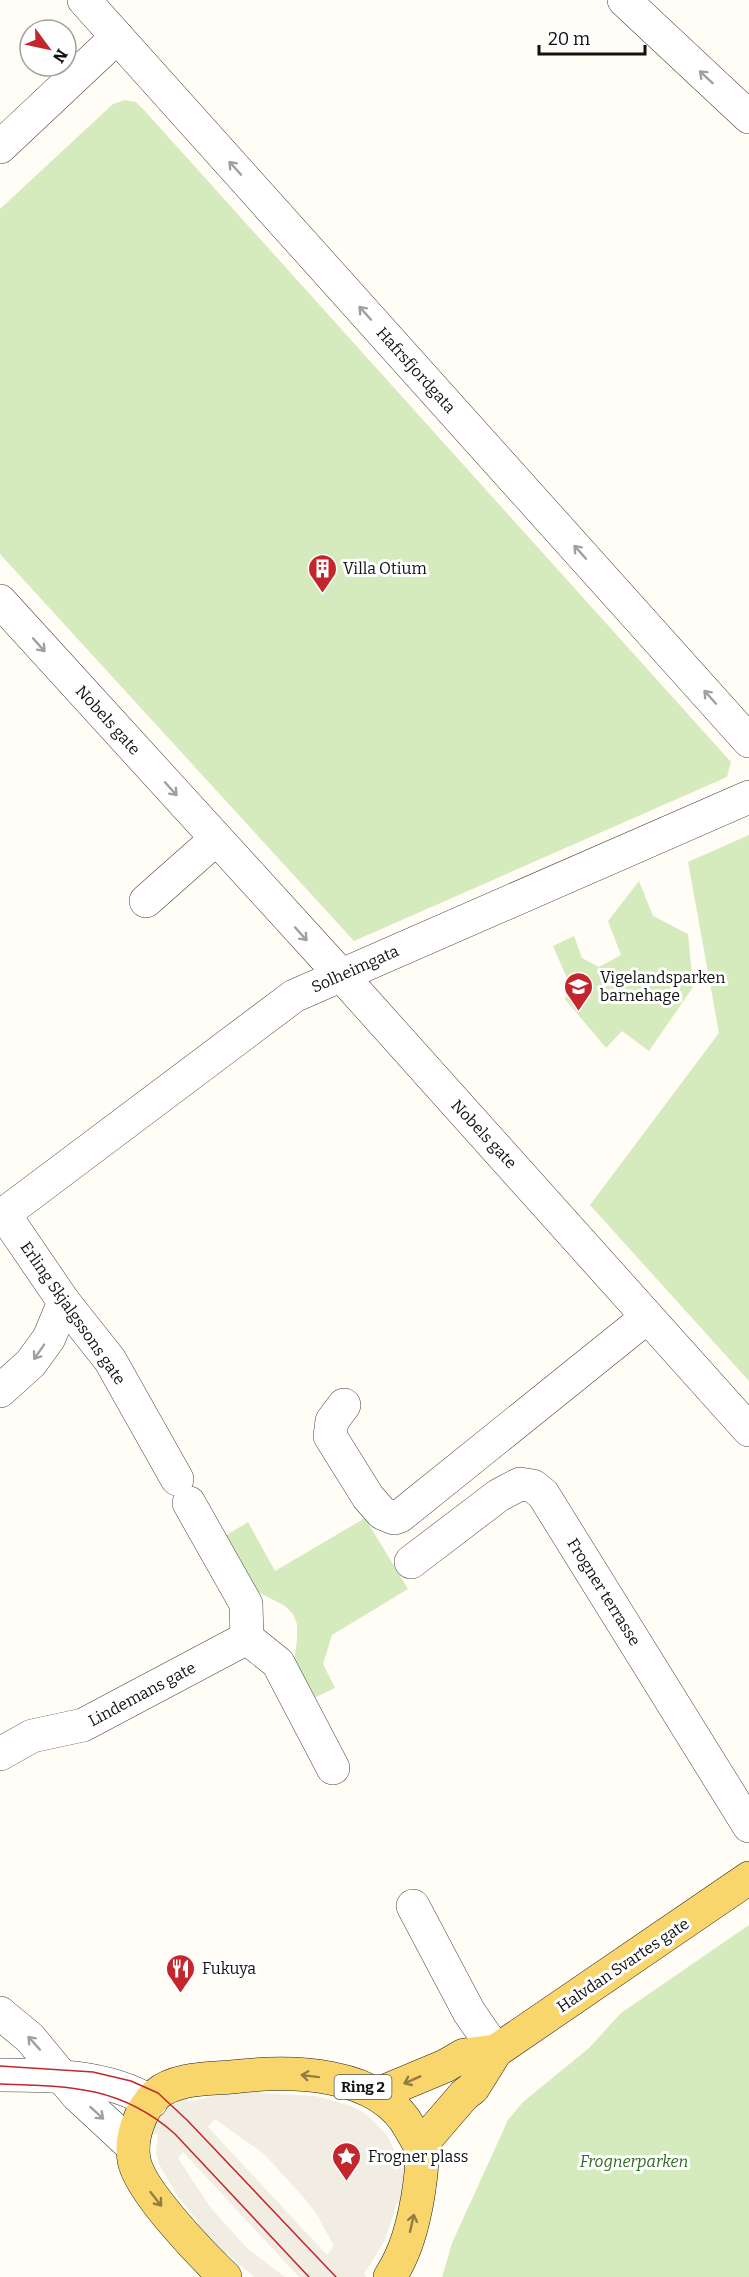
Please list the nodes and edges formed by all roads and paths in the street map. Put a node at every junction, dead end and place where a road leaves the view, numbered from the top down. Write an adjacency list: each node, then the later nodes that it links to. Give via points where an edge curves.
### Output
1 (84, 0): 3 (street, Hafrsfjordgata)
2 (624, 0): 4 (street, one-way to 2)
3 (117, 37): 5 (street); 7 (street, Hafrsfjordgata, one-way to 3)
4 (749, 117)
5 (0, 147)
6 (0, 601): 9 (street, Nobels gate, one-way to 9)
7 (749, 741)
8 (749, 797): 11 (street, Solheimgata)
9 (216, 839): 10 (street); 11 (street, Nobels gate, one-way to 11)
10 (146, 901)
11 (341, 975): 12 (street, Solheimgata, via 294,996); 14 (street, Nobels gate)
12 (2, 1214): 13 (street, Erling Skjalgssons gate)
13 (64, 1302): 15 (street, one-way to 15, via 49,1338 31,1364); 19 (street, Erling Skjalgssons gate, via 110,1360 246,1604)
14 (646, 1318): 16 (street, via 394,1518 382,1513 368,1497 330,1436 332,1421); 17 (street, Nobels gate)
15 (0, 1391)
16 (344, 1405)
17 (749, 1430)
18 (411, 1562): 22 (street, Frogner terrasse, via 499,1495 520,1484 533,1486 543,1494)
19 (247, 1638): 20 (street, Lindemans gate, via 83,1725 32,1736); 21 (street, via 278,1663)
20 (0, 1754)
21 (333, 1768)
22 (749, 1826)
23 (749, 1878): 26 (main road, Halvdan Svartes gate / Ring 2)
24 (413, 1906): 26 (street, via 469,2012)
25 (0, 2013): 28 (street, one-way to 25, via 30,2038)
26 (496, 2051): 29 (main road, Halvdan Svartes gate / Ring 2, one-way to 29, via 464,2055); 31 (main road, Halvdan Svartes gate / Ring 2, via 473,2088)
27 (5, 2067): 28 (street)
28 (63, 2078): 30 (street, via 124,2088); 32 (street, one-way to 32)
29 (378, 2094): 30 (main road, Ring 2, one-way to 30, via 351,2083 293,2074 191,2081 170,2087); 31 (main road, Ring 2, via 407,2121)
30 (151, 2102): 32 (main road, Ring 2, via 144,2110)
31 (420, 2146): 34 (main road, Ring 2, one-way to 31, via 413,2226 421,2169)
32 (132, 2147): 33 (main road, one-way to 33, via 143,2182 199,2252)
33 (225, 2277)
34 (390, 2277)

